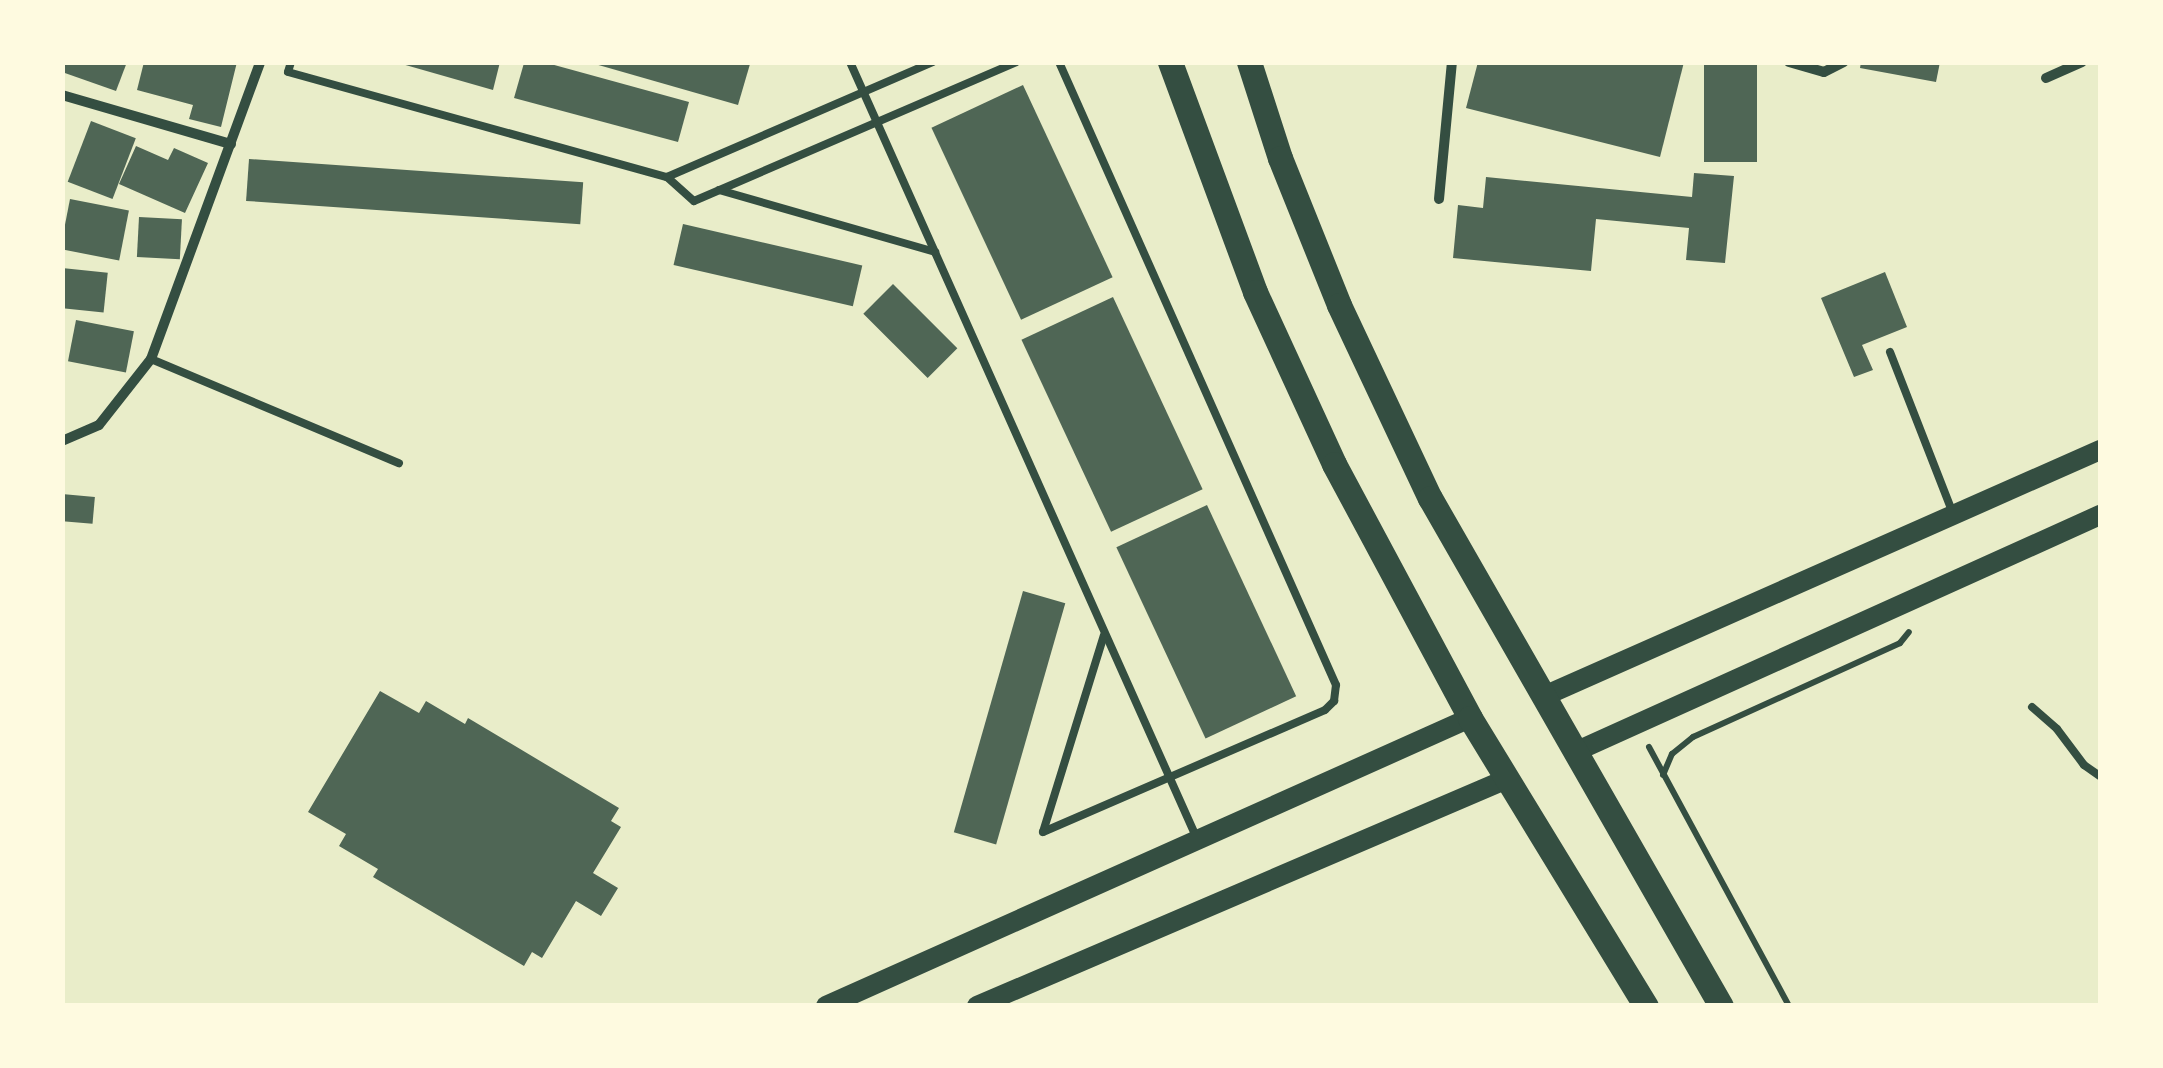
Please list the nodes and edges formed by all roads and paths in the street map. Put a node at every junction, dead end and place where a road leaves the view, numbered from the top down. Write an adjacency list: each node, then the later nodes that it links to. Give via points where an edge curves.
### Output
1 (260, 62): 17 (street)
2 (291, 62): 18 (lane, via 288,72)
3 (850, 62): 14 (lane)
4 (933, 62): 14 (lane)
5 (1016, 62): 16 (lane)
6 (1059, 62): 38 (lane, via 1336,685 1325,710)
7 (1170, 62): 33 (main road, via 1255,292 1302,395)
8 (1250, 62): 31 (main road, via 1338,305 1430,498)
9 (1452, 62): 20 (street)
10 (1790, 62): 11 (street, via 1824,72)
11 (1844, 62)
12 (2082, 62): 13 (street)
13 (2046, 78)
14 (864, 93): 16 (lane); 18 (lane)
15 (62, 95): 17 (street)
16 (877, 122): 19 (lane); 21 (lane)
17 (231, 144): 23 (street)
18 (667, 177): 19 (lane, via 694,201)
19 (718, 190): 21 (lane)
20 (1438, 199)
21 (935, 252): 30 (lane)
22 (1890, 352): 27 (lane)
23 (151, 358): 24 (street, via 99,425); 26 (lane)
24 (62, 441)
25 (2100, 450): 27 (main road)
26 (398, 463)
27 (1954, 515): 31 (main road)
28 (2100, 515): 29 (main road)
29 (1930, 591): 34 (main road); 36 (path, via 1920,619 1900,643 1693,737 1672,754)
30 (1105, 634): 38 (lane); 38 (lane, via 1043,832)
31 (1542, 696): 35 (main road)
32 (2032, 707): 37 (lane)
33 (1470, 718): 39 (main road); 40 (main road)
34 (1637, 723): 35 (main road); 36 (path)
35 (1577, 751): 44 (main road)
36 (1663, 774): 45 (path)
37 (2100, 776)
38 (1169, 777): 40 (lane)
39 (1508, 779): 42 (main road); 43 (main road)
40 (1197, 840): 41 (main road)
41 (826, 1006)
42 (977, 1006)
43 (1646, 1006)
44 (1721, 1006)
45 (1789, 1006)

